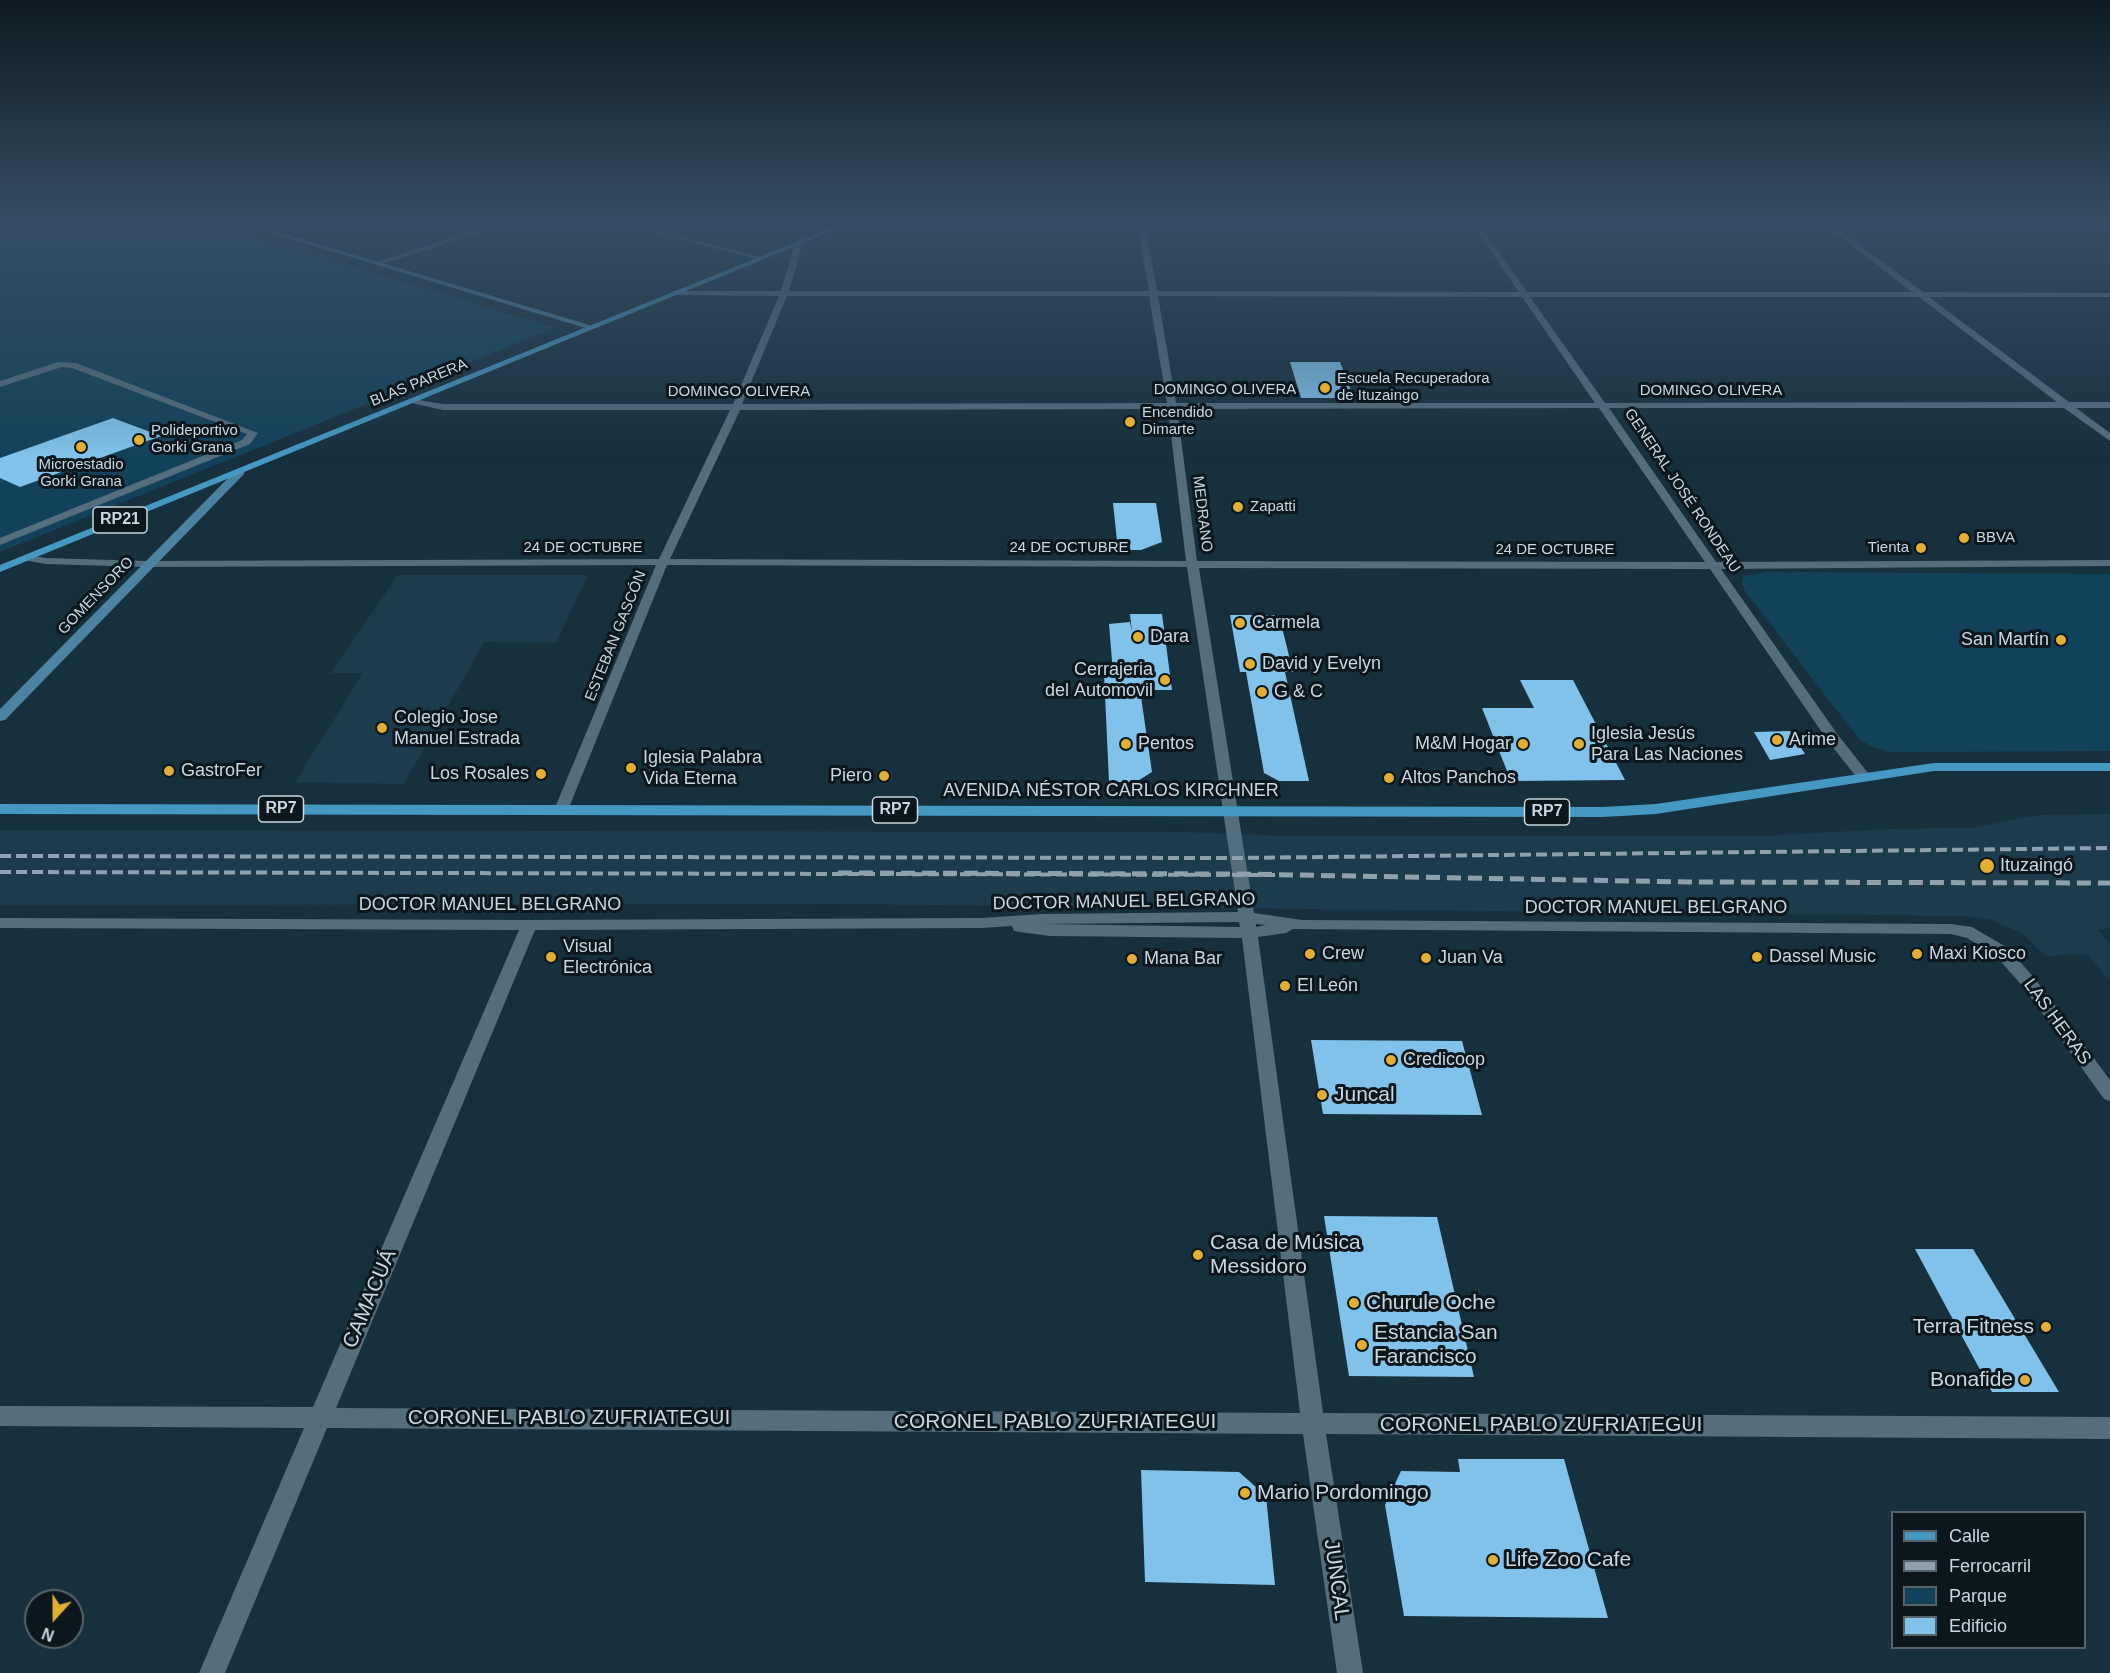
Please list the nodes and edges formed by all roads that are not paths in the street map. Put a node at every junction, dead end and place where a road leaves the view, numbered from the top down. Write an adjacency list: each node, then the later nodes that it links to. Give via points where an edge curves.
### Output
1 (506, 301): 7 (street)
2 (656, 301): 7 (main road, BLAS PARERA / RP21)
3 (781, 301): 13 (street, ESTEBAN GASCÓN)
4 (1153, 301): 10 (street, MEDRANO)
5 (1530, 301): 14 (street, GENERAL JOSÉ RONDEAU)
6 (1930, 301): 11 (street)
7 (592, 327): 9 (main road, BLAS PARERA / RP21)
8 (0, 384): 17 (street, via 62,364 73,365 253,433 246,442)
9 (412, 402): 13 (street, DOMINGO OLIVERA, via 443,406); 16 (main road, BLAS PARERA / RP21)
10 (1172, 405): 13 (street, DOMINGO OLIVERA); 14 (street, DOMINGO OLIVERA); 20 (street, MEDRANO)
11 (2067, 405): 12 (street, DOMINGO OLIVERA); 14 (street, DOMINGO OLIVERA); 15 (street)
12 (2110, 405)
13 (736, 407): 19 (street, ESTEBAN GASCÓN)
14 (1604, 407): 23 (street, GENERAL JOSÉ RONDEAU)
15 (2110, 438)
16 (240, 472): 18 (main road, BLAS PARERA / RP21); 22 (street, GOMENSORO)
17 (0, 542)
18 (28, 558): 22 (street, 24 DE OCTUBRE); 24 (main road, BLAS PARERA / RP21)
19 (663, 562): 20 (street, 24 DE OCTUBRE); 22 (street, 24 DE OCTUBRE); 29 (street, ESTEBAN GASCÓN)
20 (1192, 563): 23 (street, 24 DE OCTUBRE); 30 (street, MEDRANO)
21 (2110, 563): 23 (street, 24 DE OCTUBRE)
22 (147, 564): 25 (street, GOMENSORO)
23 (1713, 566): 27 (street, GENERAL JOSÉ RONDEAU)
24 (0, 569)
25 (0, 717)
26 (2110, 767): 27 (main road, AVENIDA NÉSTOR CARLOS KIRCHNER / RP7, via 1934,767)
27 (1863, 776): 30 (main road, AVENIDA NÉSTOR CARLOS KIRCHNER / RP7, via 1656,809 1603,812)
28 (0, 809): 29 (main road, AVENIDA NÉSTOR CARLOS KIRCHNER / RP7)
29 (561, 810): 30 (main road, AVENIDA NÉSTOR CARLOS KIRCHNER / RP7)
30 (1228, 810): 33 (street, JUNCAL)
31 (0, 923): 32 (street, DOCTOR MANUEL BELGRANO)
32 (529, 925): 33 (street, DOCTOR MANUEL BELGRANO, via 981,923 1050,931); 37 (street, CAMACUÁ)
33 (1247, 925): 34 (street, DOCTOR MANUEL BELGRANO, via 1951,930 1972,933); 38 (street, JUNCAL)
34 (2002, 952): 35 (street, LAS HERAS)
35 (2110, 1094)
36 (0, 1416): 37 (street, CORONEL PABLO ZUFRIATEGUI)
37 (320, 1417): 38 (street, CORONEL PABLO ZUFRIATEGUI); 40 (street, CAMACUÁ)
38 (1313, 1424): 39 (street, CORONEL PABLO ZUFRIATEGUI); 41 (street, JUNCAL)
39 (2110, 1428)
40 (212, 1673)
41 (1350, 1673)

